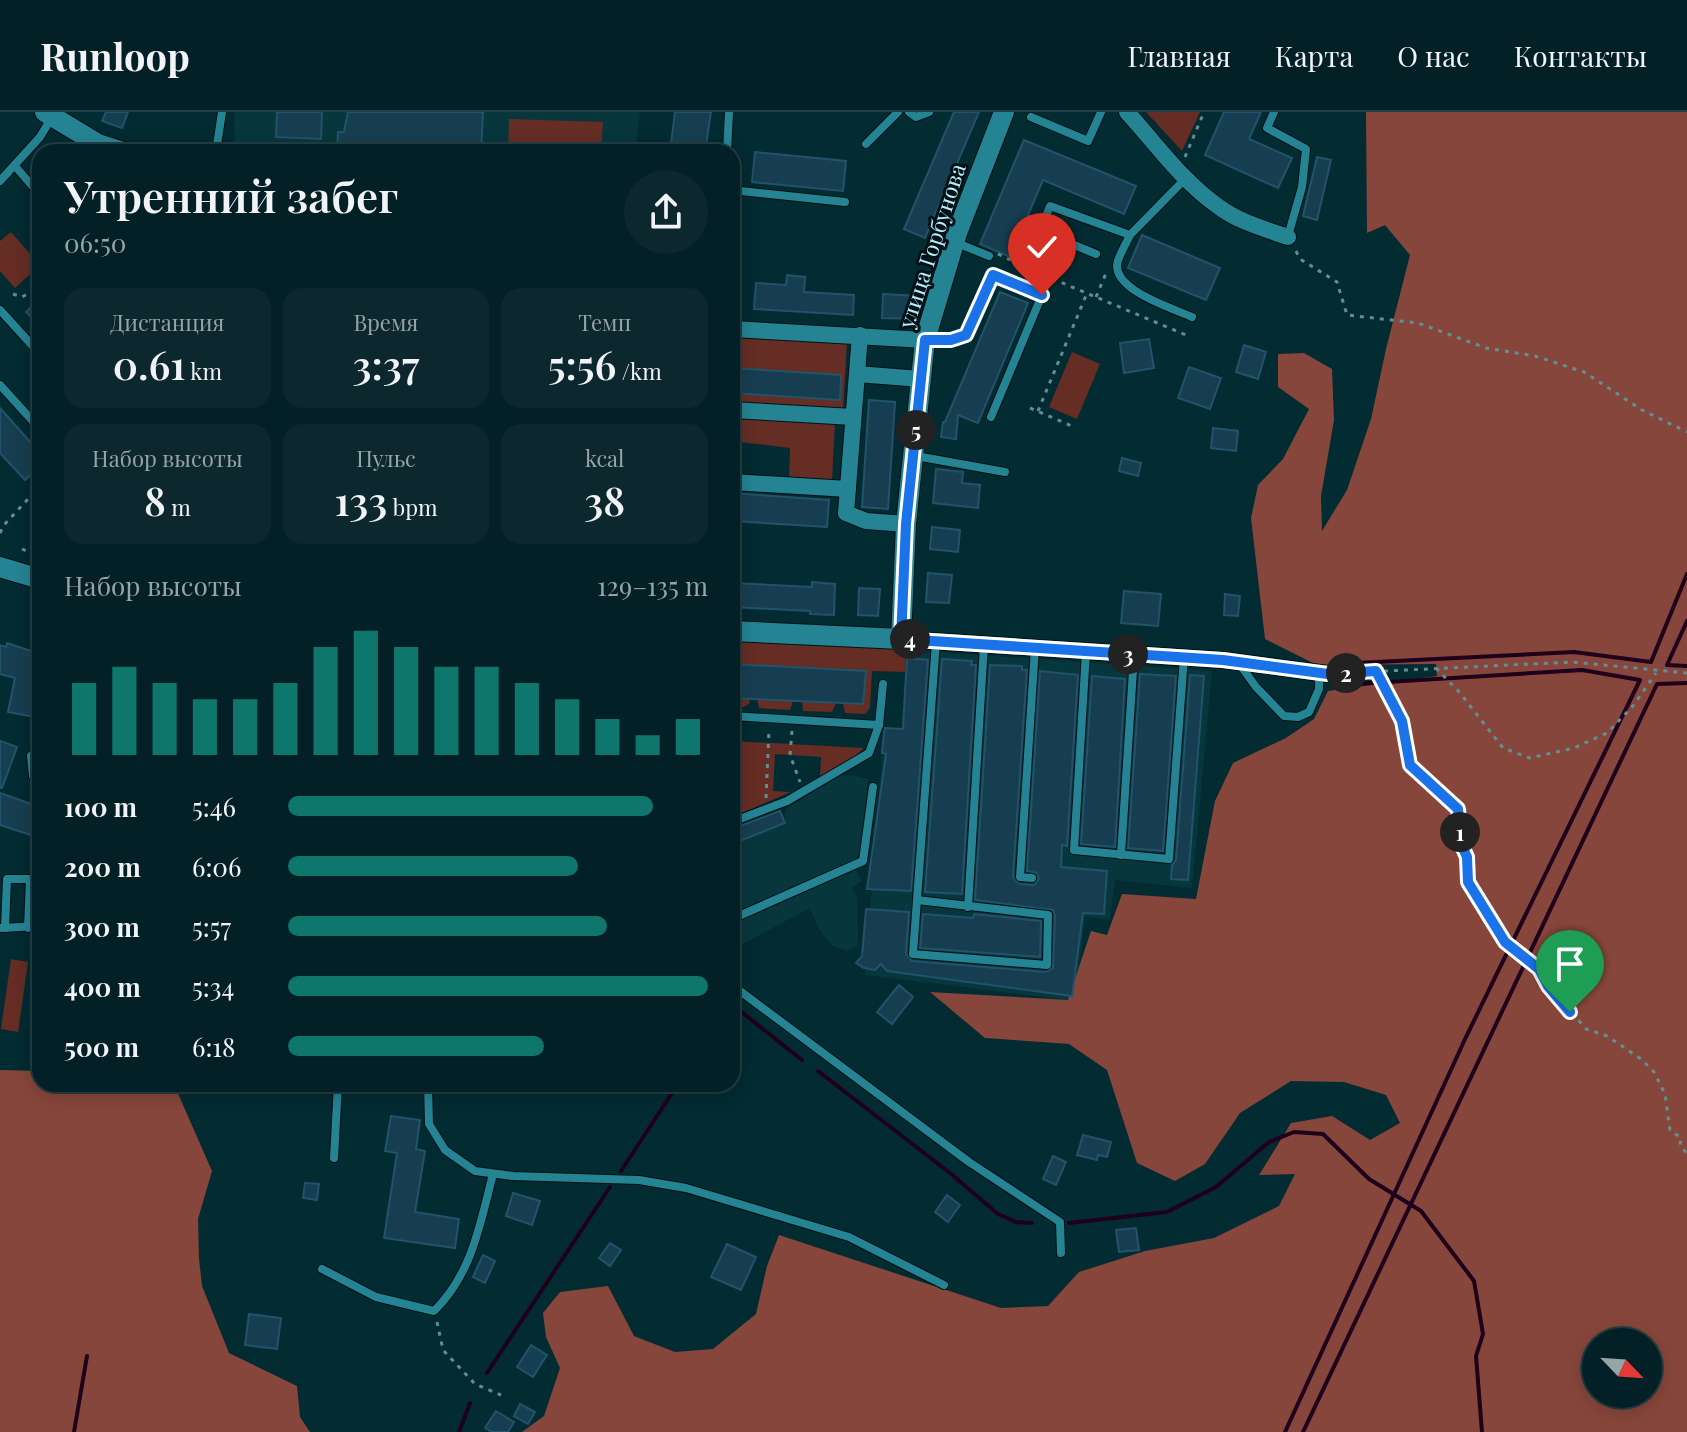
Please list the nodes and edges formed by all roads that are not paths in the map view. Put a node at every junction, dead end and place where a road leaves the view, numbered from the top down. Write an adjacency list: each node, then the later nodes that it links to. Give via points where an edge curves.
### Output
1 (222, 112): 14 (lane)
2 (729, 112): 15 (lane)
3 (898, 112): 16 (lane)
4 (909, 112): 5 (lane, via 916,117)
5 (929, 112)
6 (1004, 112): 27 (street, улица Горбунова)
7 (1101, 112): 11 (lane, via 1088,141)
8 (1127, 112): 19 (street)
9 (1274, 112): 26 (lane, via 1267,128 1306,149)
10 (48, 114): 12 (lane); 13 (street)
11 (1031, 117)
12 (34, 144)
13 (98, 144)
14 (217, 144)
15 (727, 144)
16 (866, 144)
17 (32, 146): 18 (lane)
18 (15, 166): 20 (lane); 21 (lane)
19 (1185, 179): 25 (lane); 26 (street, via 1220,209)
20 (0, 181)
21 (32, 186)
22 (740, 191): 23 (lane)
23 (845, 202)
24 (1040, 231): 25 (lane, via 1050,206); 29 (lane); 30 (lane)
25 (1130, 235): 32 (lane, via 1117,264 1120,278 1138,293)
26 (1288, 237)
27 (954, 242): 28 (lane); 35 (street, улица Горбунова)
28 (989, 253)
29 (1096, 254)
30 (1025, 268)
31 (0, 310): 36 (lane)
32 (1192, 317)
33 (740, 329): 34 (street)
34 (860, 335): 35 (street); 37 (street)
35 (925, 340): 38 (street, улица Горбунова); 42 (lane, via 966,335 993,275 1042,295)
36 (32, 345)
37 (857, 374): 38 (street); 41 (street)
38 (921, 379): 44 (street, улица Горбунова)
39 (0, 385): 43 (lane)
40 (740, 410): 41 (street)
41 (853, 417): 47 (street)
42 (991, 417)
43 (32, 420)
44 (913, 456): 45 (lane); 48 (street, улица Горбунова)
45 (1005, 472)
46 (740, 482): 47 (street)
47 (848, 489): 48 (street, via 846,513 866,521)
48 (906, 524): 52 (street, улица Горбунова)
49 (0, 567): 50 (street)
50 (32, 577)
51 (740, 631): 52 (street)
52 (901, 639): 53 (street)
53 (936, 641): 54 (street); 70 (lane)
54 (984, 644): 55 (street); 71 (lane)
55 (1035, 648): 56 (street); 69 (lane, via 1020,877)
56 (1086, 651): 57 (street); 68 (lane, via 1074,850)
57 (1134, 654): 58 (street); 68 (lane)
58 (1184, 657): 59 (street); 68 (lane, via 1169,859)
59 (1238, 662): 60 (street); 60 (lane, via 1284,716 1309,712)
60 (1323, 673)
61 (883, 684): 63 (lane)
62 (740, 716): 63 (lane)
63 (879, 725): 67 (lane, via 869,753 803,792)
64 (31, 756): 65 (lane)
65 (32, 766)
66 (873, 787): 72 (lane, via 863,861)
67 (740, 819)
68 (1121, 855)
69 (1032, 878)
70 (917, 900): 71 (lane); 71 (lane, via 913,954 1047,965 1048,915)
71 (968, 907)
72 (740, 915)
73 (32, 927): 75 (lane)
74 (3, 928): 75 (lane); 75 (lane, via 7,879 30,879)
75 (28, 928)
76 (740, 991): 81 (lane, via 969,1162 1060,1222)
77 (338, 1092): 79 (lane)
78 (428, 1092): 80 (lane, via 429,1124 445,1150 475,1171)
79 (334, 1158)
80 (493, 1174): 82 (lane, via 463,1274 434,1311 376,1297); 83 (lane, via 639,1180 686,1188 849,1237)
81 (1061, 1253)
82 (322, 1269)
83 (944, 1285)

